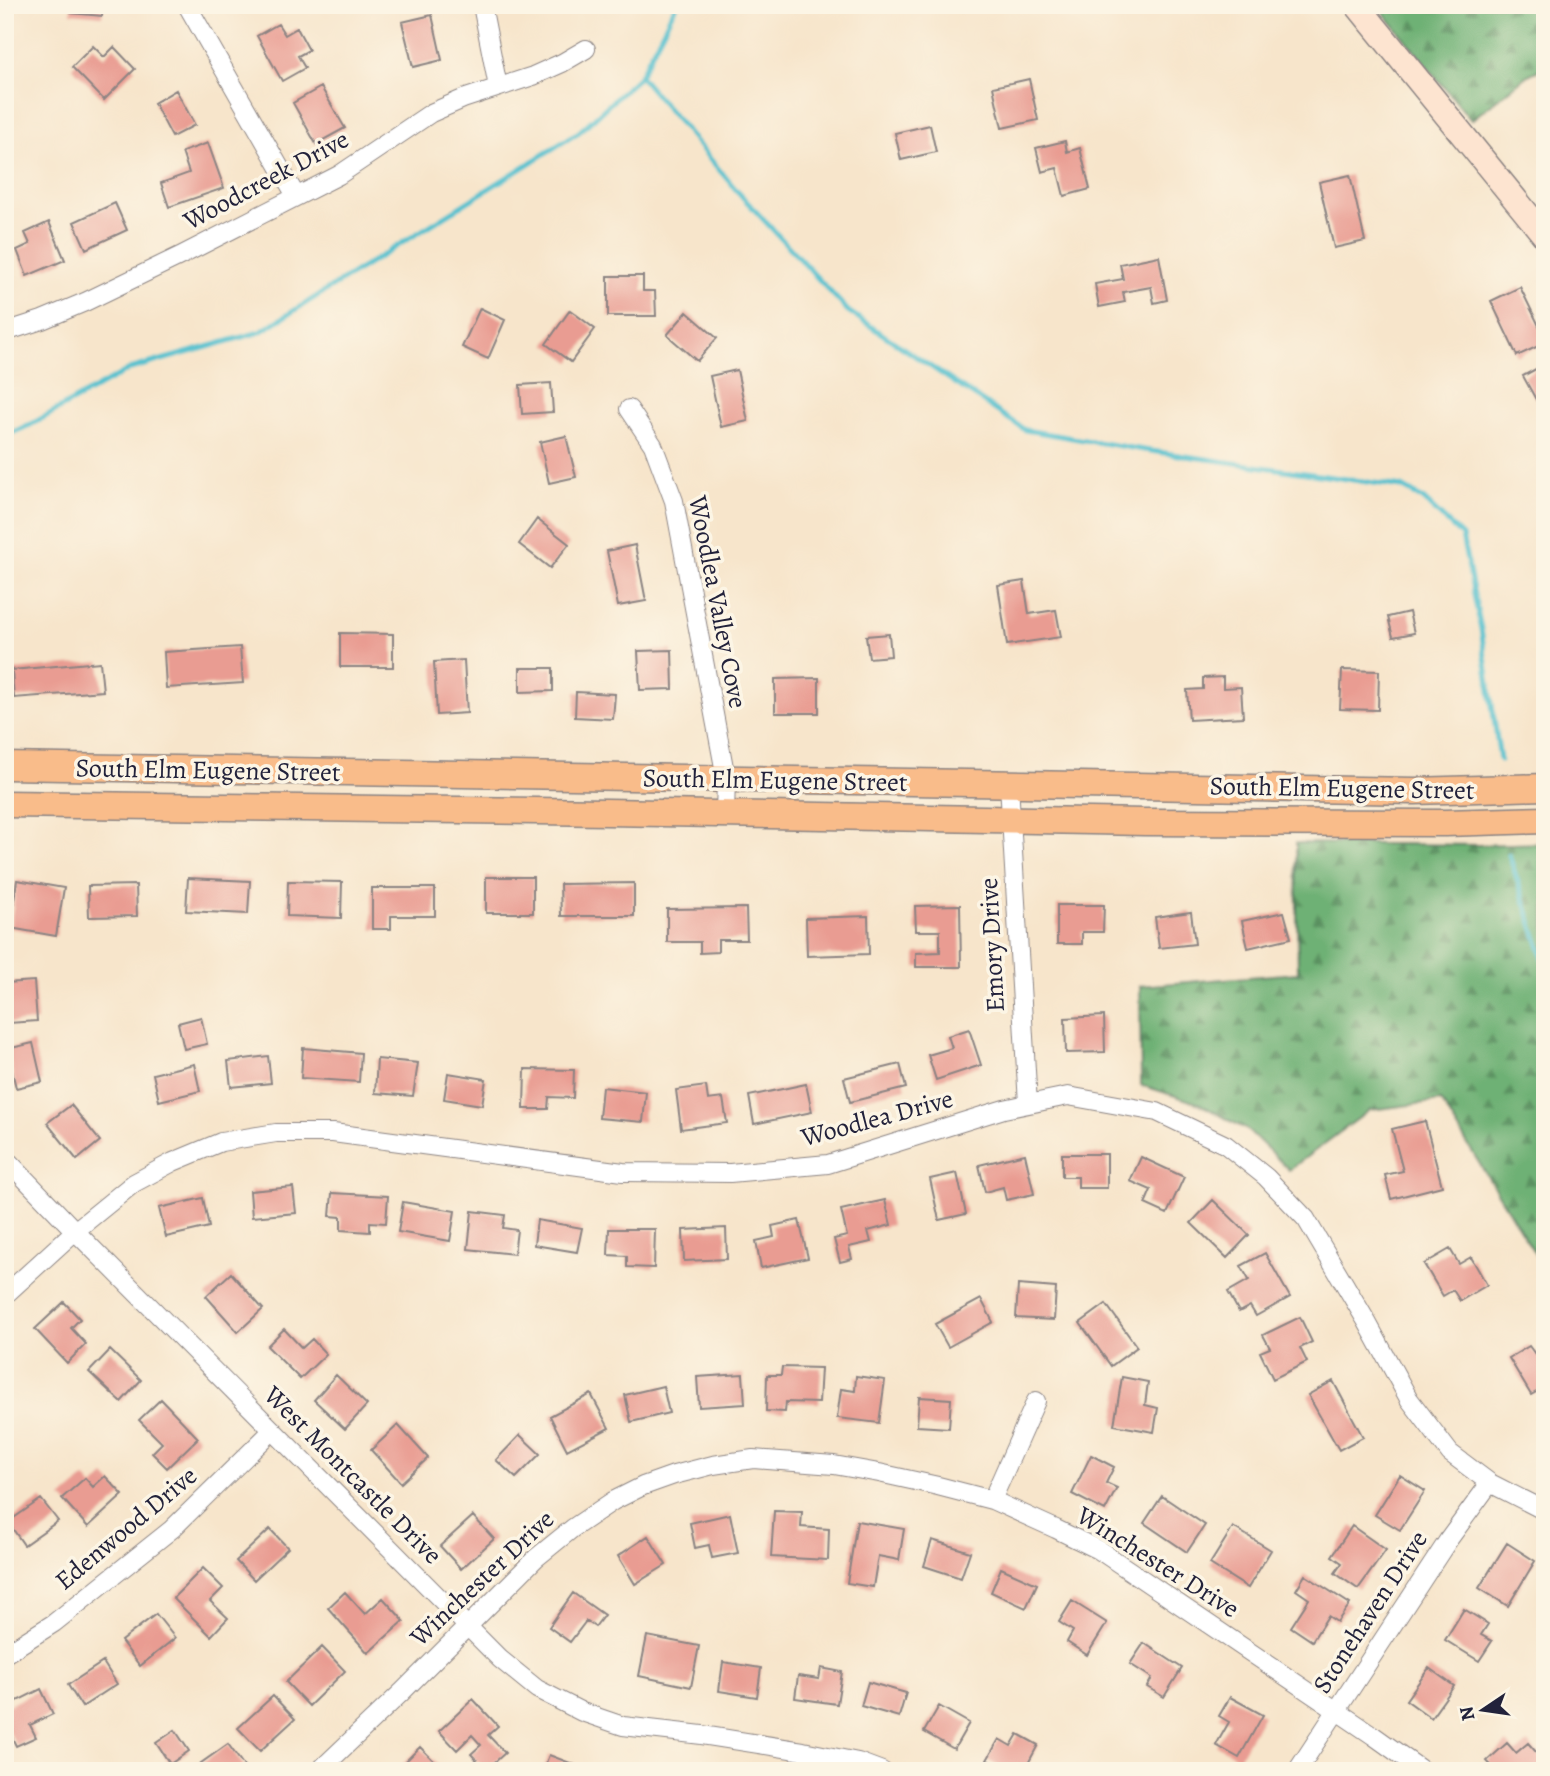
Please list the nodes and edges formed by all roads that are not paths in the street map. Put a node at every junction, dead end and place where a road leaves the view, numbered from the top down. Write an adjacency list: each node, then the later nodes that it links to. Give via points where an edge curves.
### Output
1 (187, 5): 6 (street)
2 (482, 5): 5 (street)
3 (1357, 5): 7 (street)
4 (586, 49): 5 (street, Woodcreek Drive, via 533,76)
5 (498, 87): 6 (street, Woodcreek Drive, via 431,113 339,175)
6 (296, 197): 8 (street, Woodcreek Drive, via 85,302)
7 (1545, 236)
8 (5, 332)
9 (629, 410): 11 (street, Woodlea Valley Cove, via 653,444 674,501)
10 (5, 766): 11 (main road, South Elm Eugene Street)
11 (726, 778): 12 (main road, South Elm Eugene Street); 15 (street, Woodlea Valley Cove)
12 (1009, 784): 13 (main road, South Elm Eugene Street, via 1415,790); 16 (street, Emory Drive)
13 (1545, 787)
14 (5, 804): 15 (main road, South Elm Eugene Street)
15 (725, 815): 16 (main road, South Elm Eugene Street)
16 (1012, 820): 17 (main road, South Elm Eugene Street); 18 (street, Emory Drive)
17 (1545, 820)
18 (1028, 1104): 20 (street, Woodlea Drive, via 828,1164 730,1173 622,1172 333,1133 276,1133 221,1142 173,1162 134,1183); 24 (street, Woodlea Drive, via 1068,1096 1157,1112 1226,1145 1266,1177 1306,1219 1409,1399 1450,1453)
19 (5, 1157): 20 (street, West Montcastle Drive)
20 (75, 1231): 21 (street, Woodlea Drive); 23 (street, West Montcastle Drive)
21 (5, 1295)
22 (1036, 1401): 25 (street)
23 (272, 1431): 27 (street, West Montcastle Drive); 28 (street, Edenwood Drive, via 172,1529 54,1623)
24 (1490, 1483): 26 (street, Woodlea Drive); 29 (street, Stonehaven Drive)
25 (992, 1500): 27 (street, Winchester Drive, via 834,1465 753,1459 713,1465 643,1486 613,1501 536,1558); 29 (street, Winchester Drive, via 1099,1550)
26 (1545, 1511)
27 (468, 1626): 30 (street, Winchester Drive); 31 (street, West Montcastle Drive, via 537,1689 582,1712 622,1726 803,1751)
28 (5, 1654)
29 (1338, 1711): 32 (street, Stonehaven Drive); 33 (street, Winchester Drive)
30 (319, 1771)
31 (881, 1771)
32 (1297, 1771)
33 (1423, 1771)

